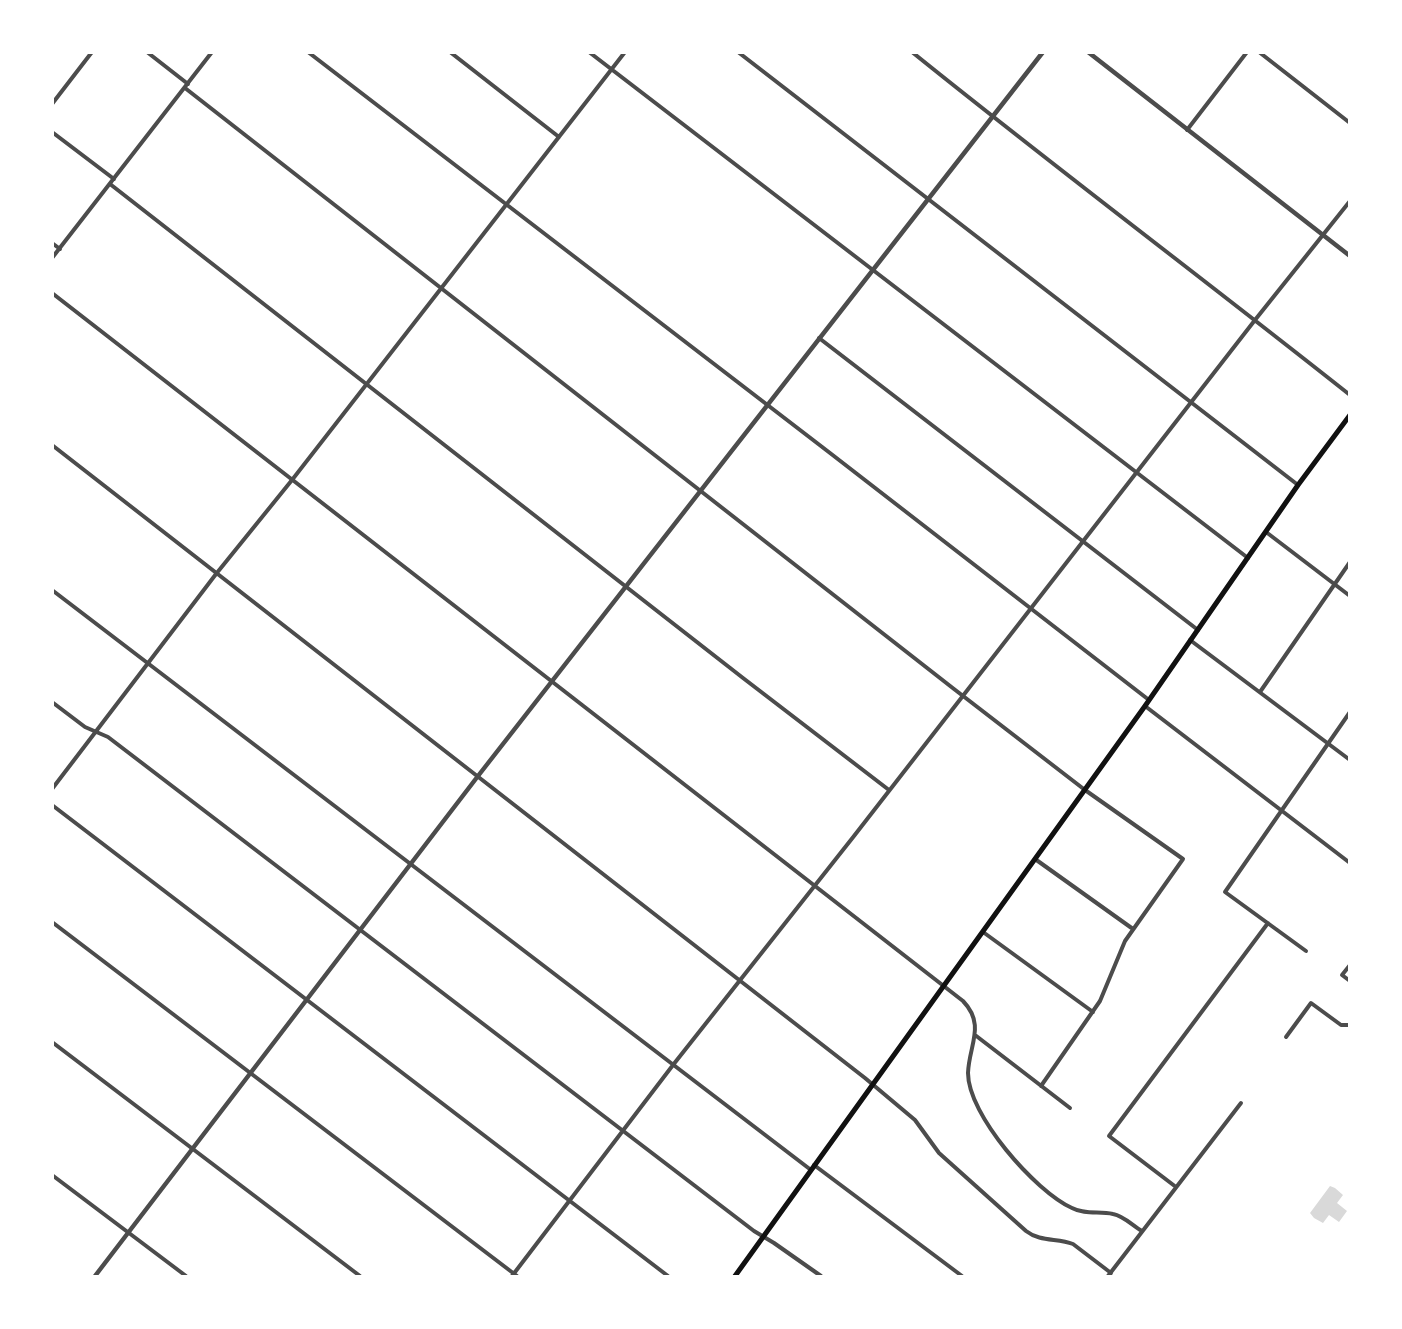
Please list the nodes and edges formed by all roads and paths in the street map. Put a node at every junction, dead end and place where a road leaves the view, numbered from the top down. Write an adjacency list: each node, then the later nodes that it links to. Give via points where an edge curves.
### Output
1 (92, 52): 16 (street)
2 (147, 52): 15 (street)
3 (212, 52): 15 (street)
4 (308, 52): 26 (street)
5 (450, 52): 21 (street)
6 (589, 52): 14 (street)
7 (625, 52): 14 (street)
8 (738, 52): 24 (street)
9 (912, 52): 17 (street)
10 (1044, 52): 17 (street)
11 (1088, 52): 19 (street)
12 (1247, 52): 19 (street)
13 (1260, 52): 18 (street)
14 (611, 70): 21 (street); 32 (street)
15 (186, 86): 22 (street); 33 (street)
16 (52, 104)
17 (993, 118): 24 (street); 35 (street)
18 (1350, 123)
19 (1187, 130): 27 (street)
20 (52, 132): 22 (street)
21 (559, 137): 26 (street)
22 (114, 179): 23 (street)
23 (110, 184): 29 (street); 37 (street)
24 (928, 199): 32 (street); 39 (street)
25 (1350, 201): 27 (street)
26 (506, 205): 33 (street); 40 (street)
27 (1322, 236): 30 (street); 35 (street)
28 (52, 243): 29 (street)
29 (60, 249): 31 (street)
30 (1350, 256)
31 (52, 258)
32 (873, 269): 36 (street); 43 (street)
33 (442, 287): 37 (street); 46 (street)
34 (52, 293): 44 (street)
35 (1255, 320): 38 (street); 39 (street)
36 (819, 338): 40 (street); 48 (street)
37 (366, 384): 44 (street); 53 (street)
38 (1350, 395)
39 (1191, 402): 43 (street); 45 (street)
40 (767, 405): 46 (street); 56 (street)
41 (1350, 415): 45 (main road)
42 (52, 445): 51 (street)
43 (1136, 472): 48 (street); 49 (street)
44 (292, 480): 51 (street); 60 (street)
45 (1298, 485): 47 (main road)
46 (700, 491): 53 (street); 62 (street)
47 (1266, 532): 49 (main road); 52 (street)
48 (1083, 541): 56 (street); 57 (street)
49 (1248, 558): 57 (main road)
50 (1350, 562): 52 (street)
51 (216, 574): 59 (street); 70 (street)
52 (1334, 584): 55 (street); 61 (street)
53 (626, 586): 60 (street); 72 (street)
54 (52, 590): 59 (street)
55 (1350, 596)
56 (1030, 608): 62 (street); 63 (street)
57 (1198, 630): 58 (main road)
58 (1190, 640): 61 (street); 63 (main road)
59 (148, 663): 67 (street); 78 (street)
60 (552, 681): 70 (street); 79 (street)
61 (1260, 692): 68 (street)
62 (963, 695): 72 (street); 73 (street)
63 (1149, 700): 65 (main road)
64 (52, 702): 67 (street, via 85,727)
65 (1145, 706): 73 (main road); 75 (street)
66 (1350, 712): 68 (street)
67 (97, 731): 71 (street); 82 (street)
68 (1328, 744): 69 (street); 75 (street)
69 (1350, 760)
70 (478, 776): 78 (street); 88 (street)
71 (52, 789)
72 (889, 790): 79 (street)
73 (1085, 790): 76 (main road); 83 (street, via 1182,859)
74 (52, 805): 90 (street)
75 (1282, 810): 77 (street); 81 (street, via 1225,892)
76 (1035, 859): 83 (street); 84 (main road)
77 (1350, 863)
78 (411, 864): 82 (street); 96 (street)
79 (814, 886): 88 (street); 89 (street)
80 (52, 922): 97 (street)
81 (1268, 923): 85 (street); 106 (street, via 1109,1136)
82 (361, 930): 90 (street); 102 (street)
83 (1133, 930): 91 (street)
84 (983, 932): 89 (main road); 91 (street)
85 (1306, 951)
86 (1350, 964): 87 (street, via 1342,975)
87 (1350, 982)
88 (741, 983): 96 (street); 98 (street)
89 (943, 986): 93 (street, via 969,1006 975,1022); 98 (main road)
90 (307, 1000): 97 (street); 107 (street)
91 (1093, 1012): 99 (street)
92 (1350, 1025): 94 (street, via 1341,1025 1311,1003)
93 (975, 1035): 99 (street); 108 (street, via 968,1071 969,1084 981,1115 995,1136 1039,1184 1067,1206 1080,1212 1113,1214)
94 (1286, 1037)
95 (52, 1042): 103 (street)
96 (673, 1065): 102 (street); 104 (street)
97 (251, 1074): 103 (street); 115 (street)
98 (872, 1084): 104 (main road); 111 (street, via 914,1118 935,1149 1026,1232 1037,1238 1073,1244)
99 (1041, 1086): 101 (street)
100 (1241, 1103): 106 (street)
101 (1070, 1108)
102 (624, 1130): 107 (street); 110 (street)
103 (193, 1149): 109 (street); 114 (street)
104 (813, 1167): 110 (main road); 119 (street)
105 (52, 1175): 109 (street)
106 (1176, 1187): 108 (street)
107 (569, 1201): 115 (street); 116 (street)
108 (1142, 1231): 111 (street)
109 (129, 1233): 112 (street); 113 (street)
110 (764, 1236): 117 (main road); 118 (street)
111 (1110, 1275)
112 (95, 1276)
113 (186, 1276)
114 (360, 1276)
115 (514, 1276)
116 (668, 1276)
117 (735, 1276)
118 (821, 1276)
119 (962, 1276)

